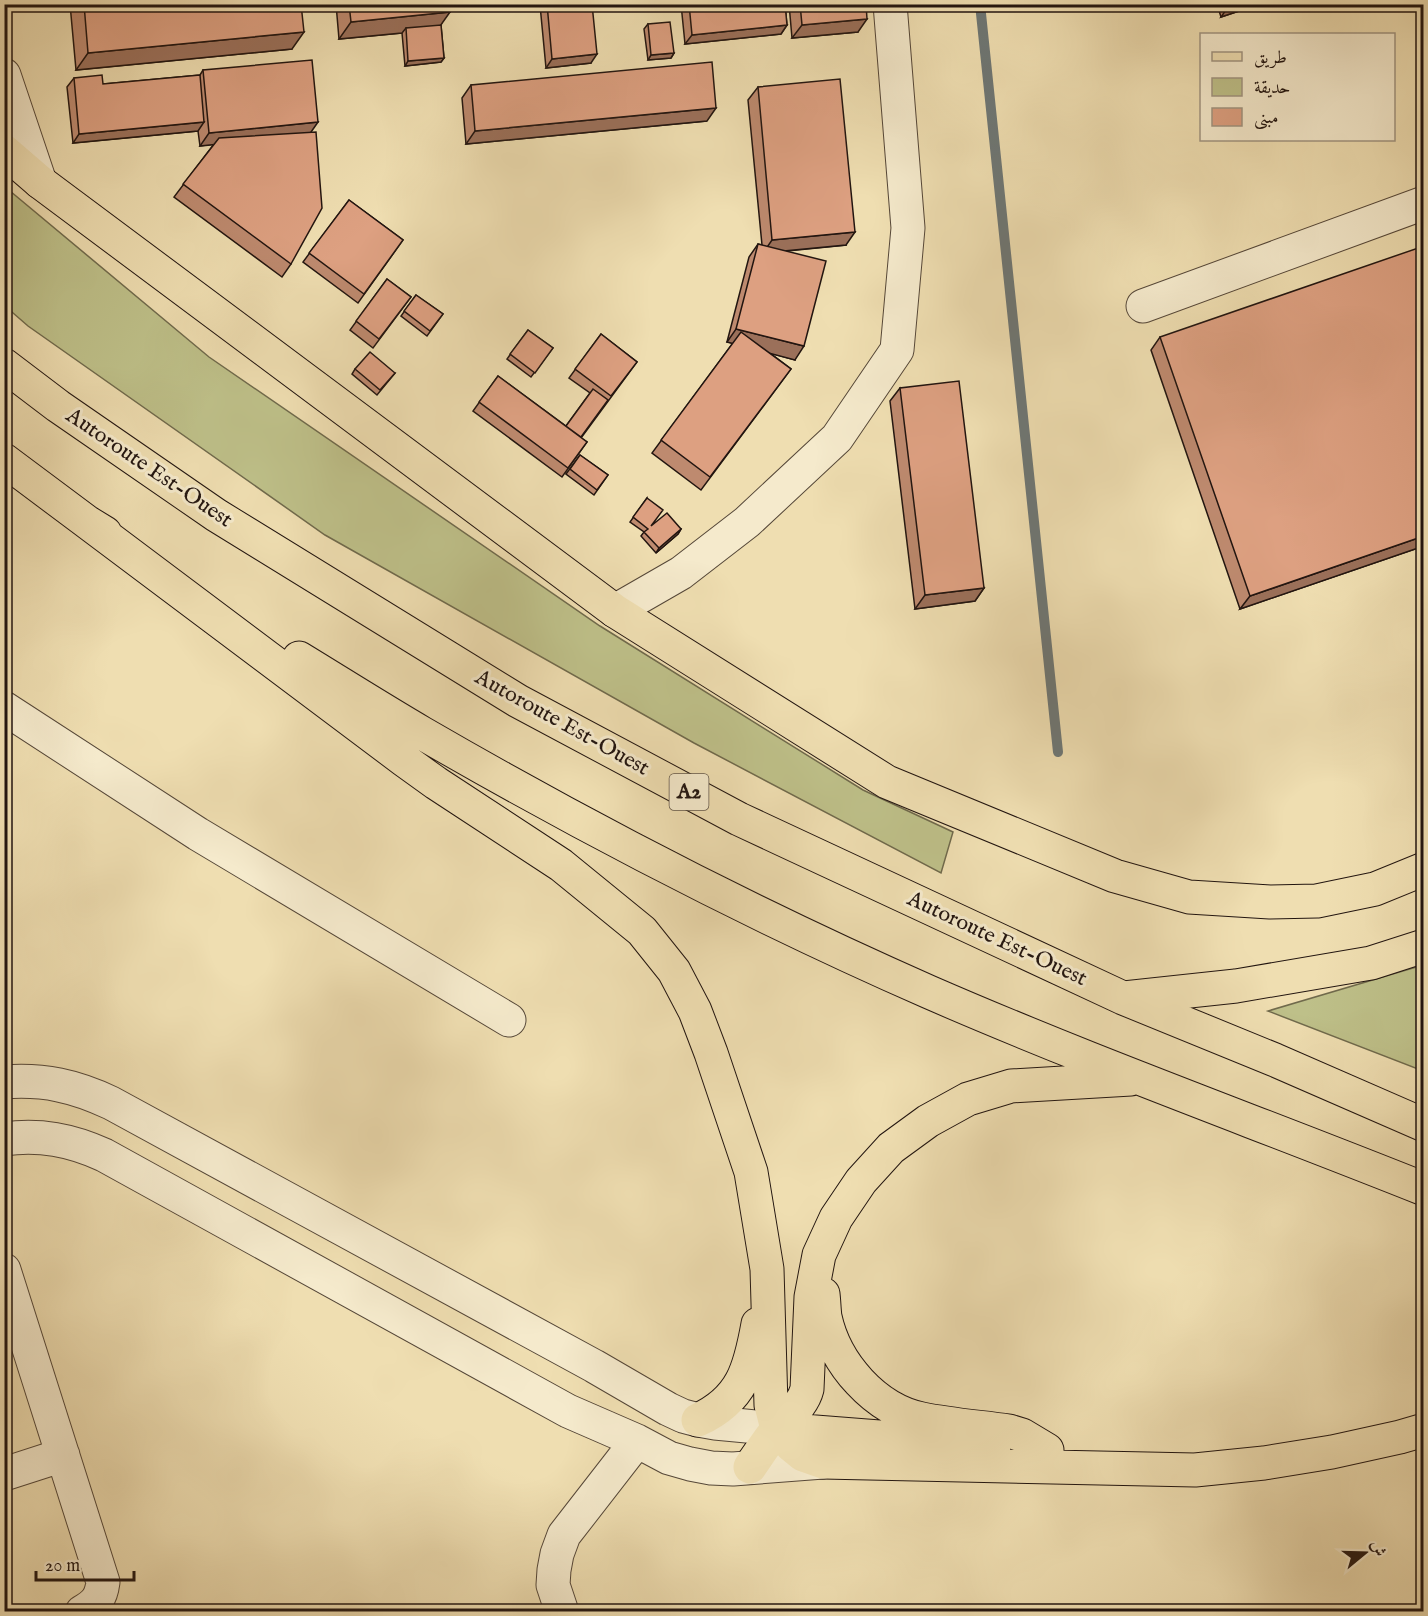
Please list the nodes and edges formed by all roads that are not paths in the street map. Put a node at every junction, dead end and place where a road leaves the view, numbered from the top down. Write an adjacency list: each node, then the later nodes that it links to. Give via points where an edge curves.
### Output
1 (890, 4): 10 (lane, via 908,228 897,350 837,438 747,522 681,573)
2 (4, 75): 4 (lane)
3 (4, 151): 4 (main road)
4 (40, 182): 10 (main road)
5 (1424, 203): 6 (lane)
6 (1143, 306)
7 (4, 365): 14 (main road, Autoroute Est-Ouest / A2, via 216,515 518,701 739,819)
8 (4, 460): 9 (main road)
9 (87, 522): 16 (main road, via 275,644 422,733 592,828 775,921 929,992); 22 (main road, via 436,783 561,865 642,931 674,971 696,1011 751,1173)
10 (615, 611): 12 (main road, via 887,782 1115,876 1189,897 1317,901 1375,889)
11 (4, 708): 15 (lane, via 198,834)
12 (1424, 869)
13 (1424, 946): 14 (main road, via 1371,963 1236,986)
14 (1123, 998): 18 (main road, Autoroute Est-Ouest / A2)
15 (509, 1020)
16 (1139, 1079): 20 (main road); 21 (main road, via 1011,1086 968,1099 891,1148 861,1181)
17 (4, 1082): 25 (lane, via 67,1086 111,1103 668,1409)
18 (1424, 1125)
19 (4, 1139): 28 (lane, via 56,1139 104,1155 568,1411)
20 (1424, 1189)
21 (836, 1218): 26 (main road, via 814,1275 807,1389 803,1400); 29 (main road, via 822,1288 825,1317 850,1370 870,1392 921,1419 1010,1431)
22 (767, 1269): 25 (main road, via 755,1343 739,1388 714,1413); 26 (main road, via 771,1405)
23 (4, 1270): 30 (lane)
24 (1424, 1411): 29 (main road, via 1258,1447 1203,1452)
25 (698, 1420): 26 (lane)
26 (777, 1429): 29 (main road); 31 (main road, via 803,1455); 32 (main road)
27 (1424, 1430): 31 (main road, via 1332,1452 1195,1470)
28 (637, 1441): 32 (lane, via 690,1464); 35 (lane, via 564,1535 556,1554 553,1585)
29 (1047, 1450)
30 (63, 1455): 33 (lane); 34 (lane, via 103,1582 97,1602)
31 (823, 1462): 32 (lane)
32 (750, 1467)
33 (4, 1474)
34 (82, 1611)
35 (562, 1611)

